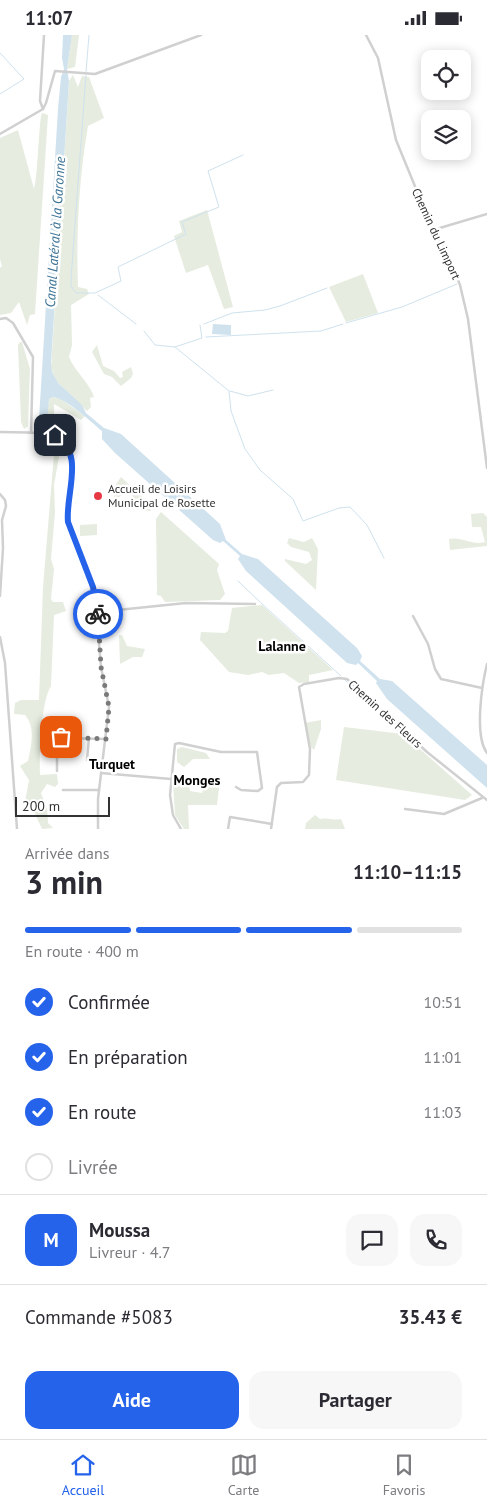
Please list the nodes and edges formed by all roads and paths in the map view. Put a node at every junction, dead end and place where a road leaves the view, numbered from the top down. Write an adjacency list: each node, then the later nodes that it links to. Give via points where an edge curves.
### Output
1 (44, 35): 4 (street)
2 (201, 35): 4 (street, via 99,73 53,73)
3 (366, 35): 7 (street, Chemin du Limport, via 378,58 396,141)
4 (42, 109): 5 (street)
5 (0, 135)
6 (487, 214): 7 (street)
7 (433, 230): 11 (street, Chemin du Limport, via 451,263 466,311)
8 (0, 319): 10 (street, via 13,323 33,357)
9 (0, 431): 10 (street)
10 (31, 433): 16 (street, via 55,435 66,443 72,471 68,522 93,587)
11 (487, 468)
12 (0, 494): 13 (street, via 6,507 2,520)
13 (1, 575): 14 (street)
14 (0, 597)
15 (255, 604): 16 (street, via 186,603)
16 (98, 612): 24 (street, via 101,667 109,707)
17 (413, 616): 22 (street, via 441,679)
18 (0, 637): 19 (street)
19 (1, 643): 37 (street)
20 (487, 664): 22 (street)
21 (487, 686): 22 (street)
22 (482, 687): 25 (street, via 481,739)
23 (89, 738): 24 (street); 26 (street); 27 (street, via 60,738 57,743)
24 (106, 739): 28 (street)
25 (487, 753)
26 (87, 760)
27 (57, 771)
28 (100, 773): 29 (street); 32 (street)
29 (171, 779): 30 (street, via 177,743 221,752 257,752 262,788 258,791); 39 (street, via 172,812)
30 (236, 787)
31 (63, 790): 32 (street)
32 (99, 790): 38 (street)
33 (483, 798): 34 (street, Chemin des Fleurs); 35 (street, via 444,814); 36 (street, Chemin des Fleurs, via 343,677 299,687 310,749 309,777 303,782 279,785)
34 (487, 800)
35 (405, 809)
36 (272, 824): 40 (street, via 230,817); 41 (street)
37 (17, 829)
38 (98, 829)
39 (181, 829)
40 (228, 829)
41 (271, 829)

